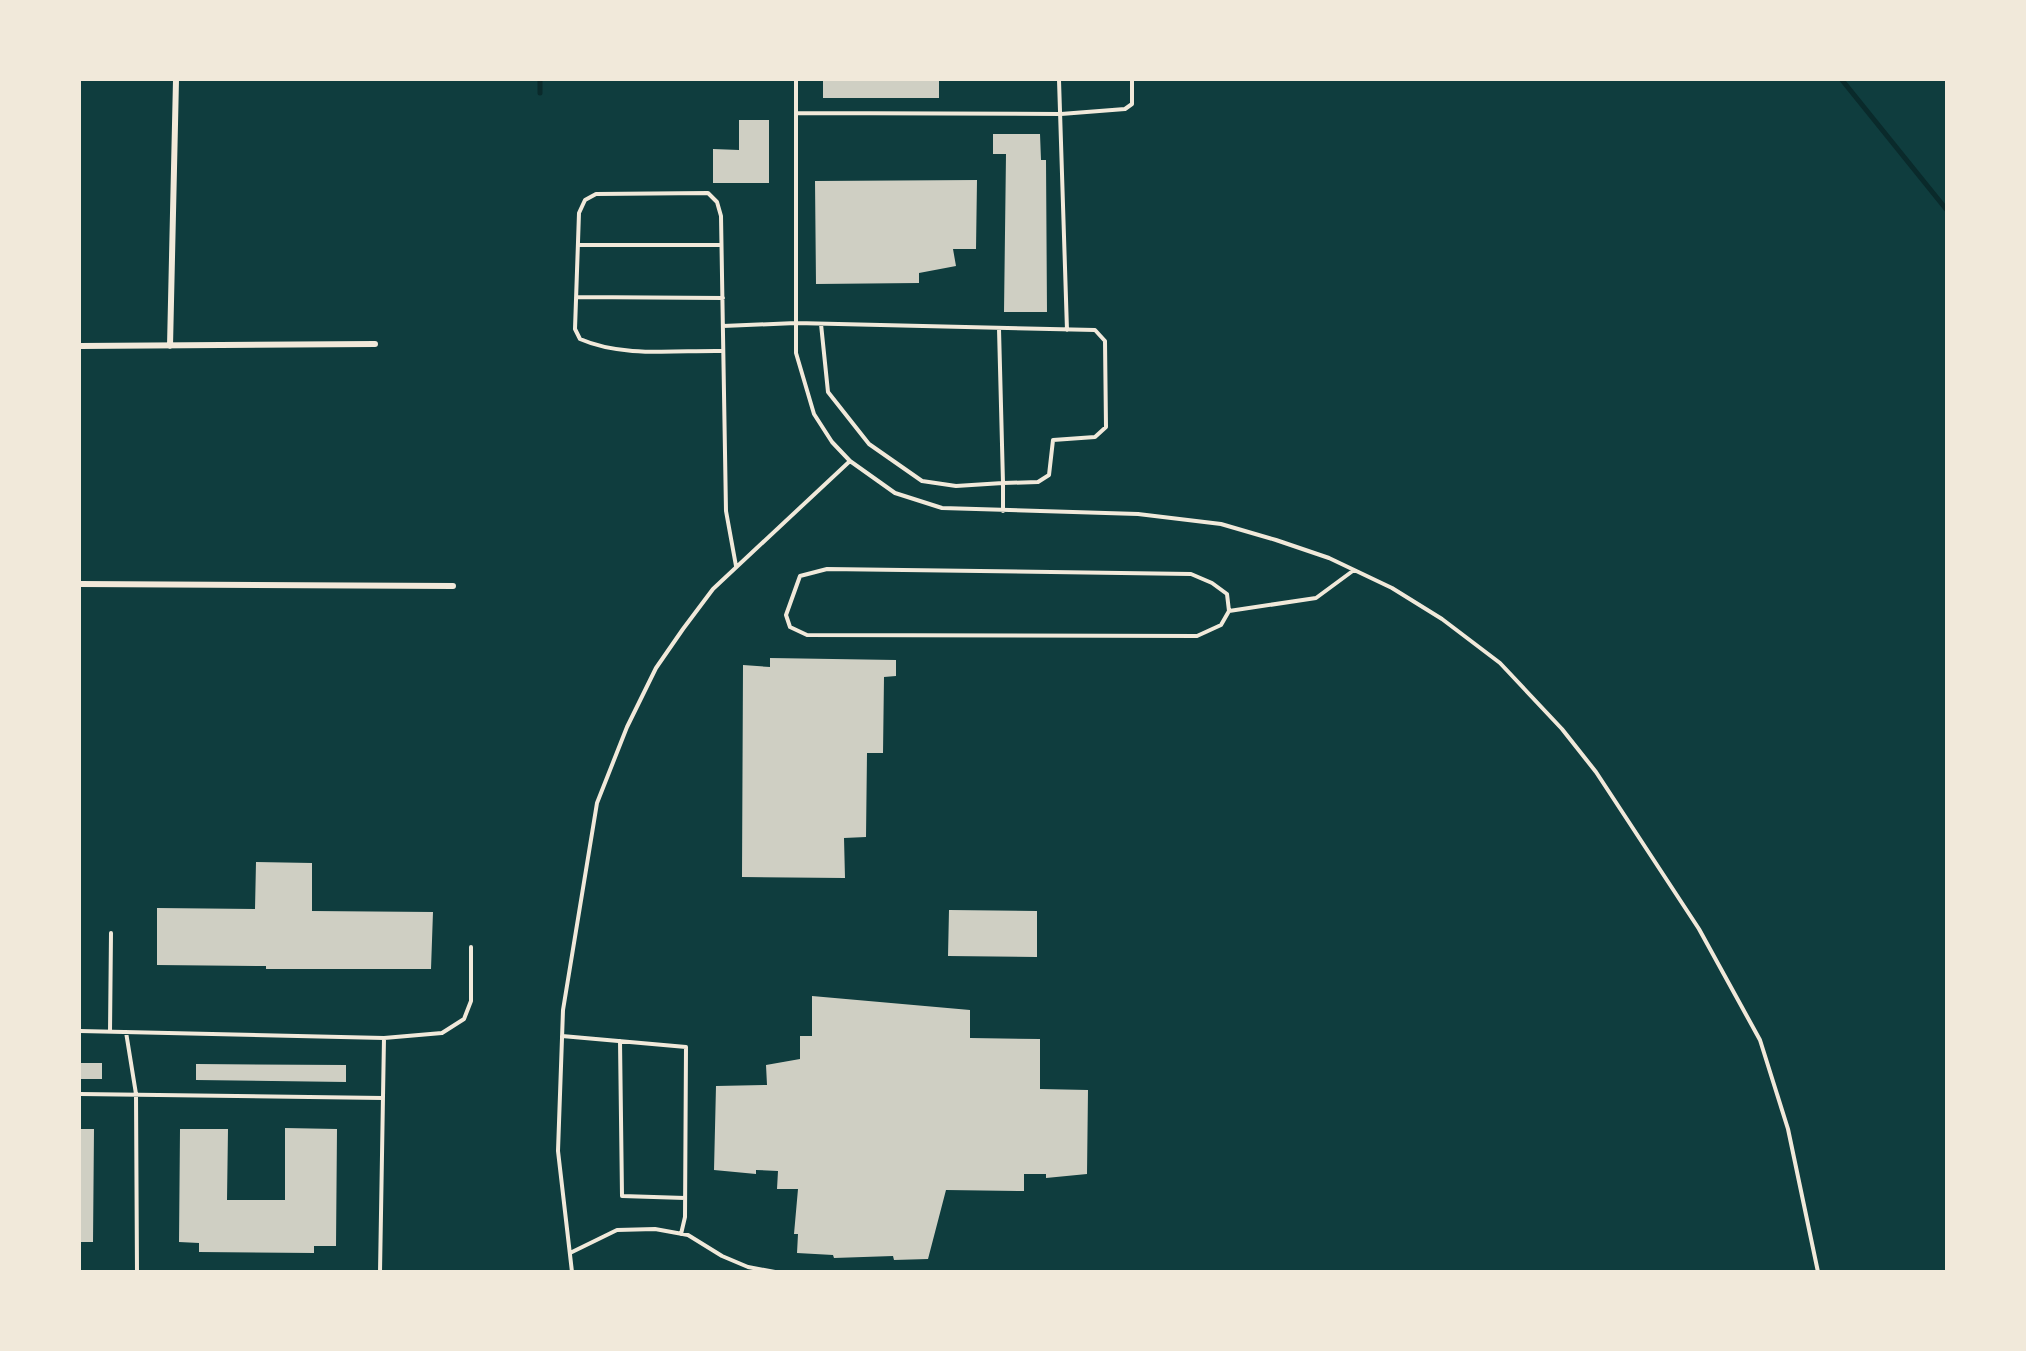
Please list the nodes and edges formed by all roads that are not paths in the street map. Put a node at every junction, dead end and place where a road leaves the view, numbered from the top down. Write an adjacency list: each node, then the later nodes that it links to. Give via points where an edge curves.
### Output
1 (176, 80): 17 (street)
2 (796, 80): 5 (lane)
3 (1059, 80): 6 (lane)
4 (1132, 80): 6 (lane, via 1132,104 1125,110)
5 (796, 112): 6 (lane); 11 (lane)
6 (1061, 114): 15 (lane)
7 (578, 245): 8 (lane); 8 (lane, via 579,213 585,200 596,194 708,193 717,202); 9 (lane)
8 (722, 245): 10 (lane)
9 (576, 297): 10 (lane); 19 (lane, via 575,329 580,339 598,347)
10 (723, 298): 13 (lane)
11 (796, 323): 12 (lane); 13 (lane); 20 (lane, via 796,353 814,414 831,442)
12 (821, 324): 14 (lane); 21 (lane, via 828,392 869,444 922,481 956,486)
13 (723, 326): 19 (lane)
14 (999, 329): 15 (lane); 21 (lane)
15 (1067, 330): 21 (lane, via 1095,330 1105,341 1106,427 1095,437 1053,440 1049,475 1038,482)
16 (375, 344): 17 (street)
17 (170, 345): 18 (street)
18 (80, 346)
19 (723, 351): 23 (lane, via 726,511)
20 (850, 461): 22 (lane, via 895,493 942,508); 23 (lane)
21 (1003, 483): 22 (lane)
22 (1003, 511): 24 (lane, via 1138,514 1221,524 1286,543)
23 (736, 567): 33 (lane, via 713,589 656,668 597,802)
24 (1355, 570): 27 (lane, via 1316,598); 46 (lane, via 1442,619 1500,663 1562,729 1626,816 1699,929 1761,1040 1788,1129)
25 (80, 584): 26 (street)
26 (453, 586)
27 (1229, 611): 27 (lane, via 1221,626 1197,636 807,635 790,627 786,615 800,576 827,569 1191,574 1227,594)
28 (111, 933): 31 (lane)
29 (471, 946): 34 (lane, via 471,1001 464,1019 442,1033)
30 (80, 1031): 31 (lane)
31 (110, 1032): 32 (lane)
32 (126, 1032): 34 (lane); 37 (lane)
33 (562, 1036): 35 (lane); 41 (lane, via 558,1151)
34 (384, 1038): 38 (lane)
35 (620, 1041): 39 (lane, via 686,1047); 39 (lane, via 622,1196)
36 (80, 1094): 37 (lane)
37 (136, 1094): 38 (lane); 42 (lane)
38 (383, 1098): 43 (lane)
39 (685, 1198): 40 (lane)
40 (681, 1234): 41 (lane, via 655,1229 617,1230); 45 (lane, via 748,1267)
41 (570, 1253): 44 (lane)
42 (137, 1272)
43 (380, 1272)
44 (572, 1272)
45 (775, 1272)
46 (1818, 1272)

